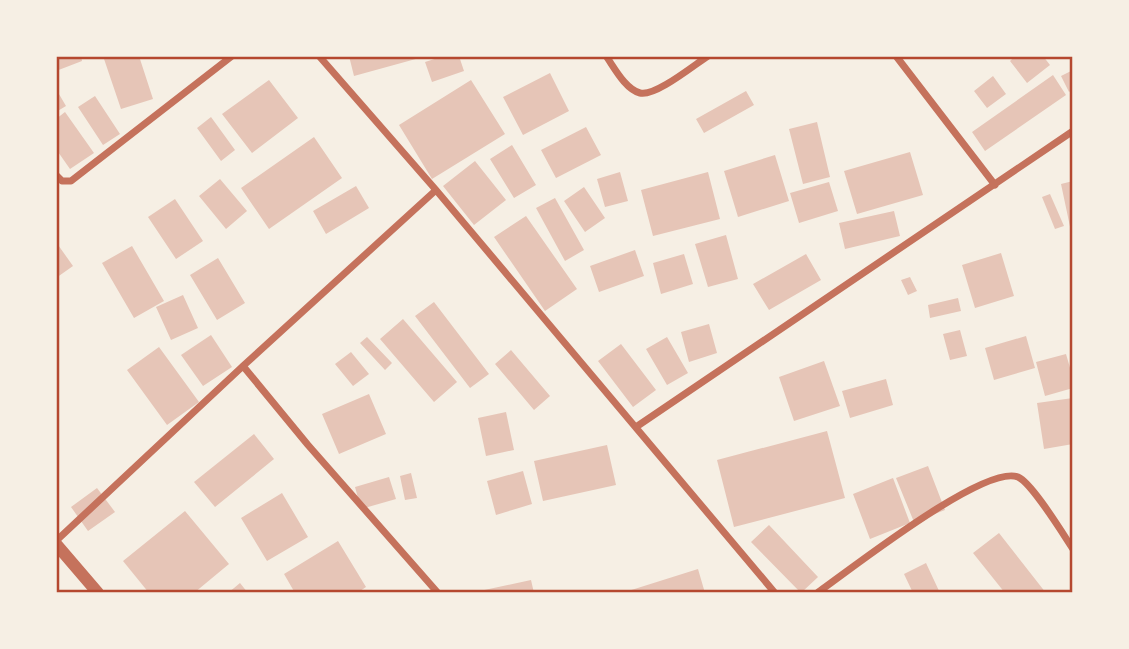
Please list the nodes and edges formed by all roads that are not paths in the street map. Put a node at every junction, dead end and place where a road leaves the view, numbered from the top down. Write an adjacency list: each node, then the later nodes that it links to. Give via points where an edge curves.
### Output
1 (232, 56): 7 (street, via 71,181)
2 (318, 56): 9 (street)
3 (606, 56): 4 (street, via 632,89 641,93 656,90)
4 (708, 56)
5 (896, 56): 8 (street)
6 (1073, 131): 8 (street)
7 (56, 175)
8 (995, 185): 11 (street)
9 (436, 190): 10 (street); 11 (street)
10 (243, 366): 12 (street); 15 (street)
11 (636, 427): 16 (street)
12 (56, 543): 14 (street)
13 (1073, 549): 17 (street, via 1021,478 1007,475 958,494)
14 (98, 593)
15 (438, 593)
16 (775, 593)
17 (817, 593)

